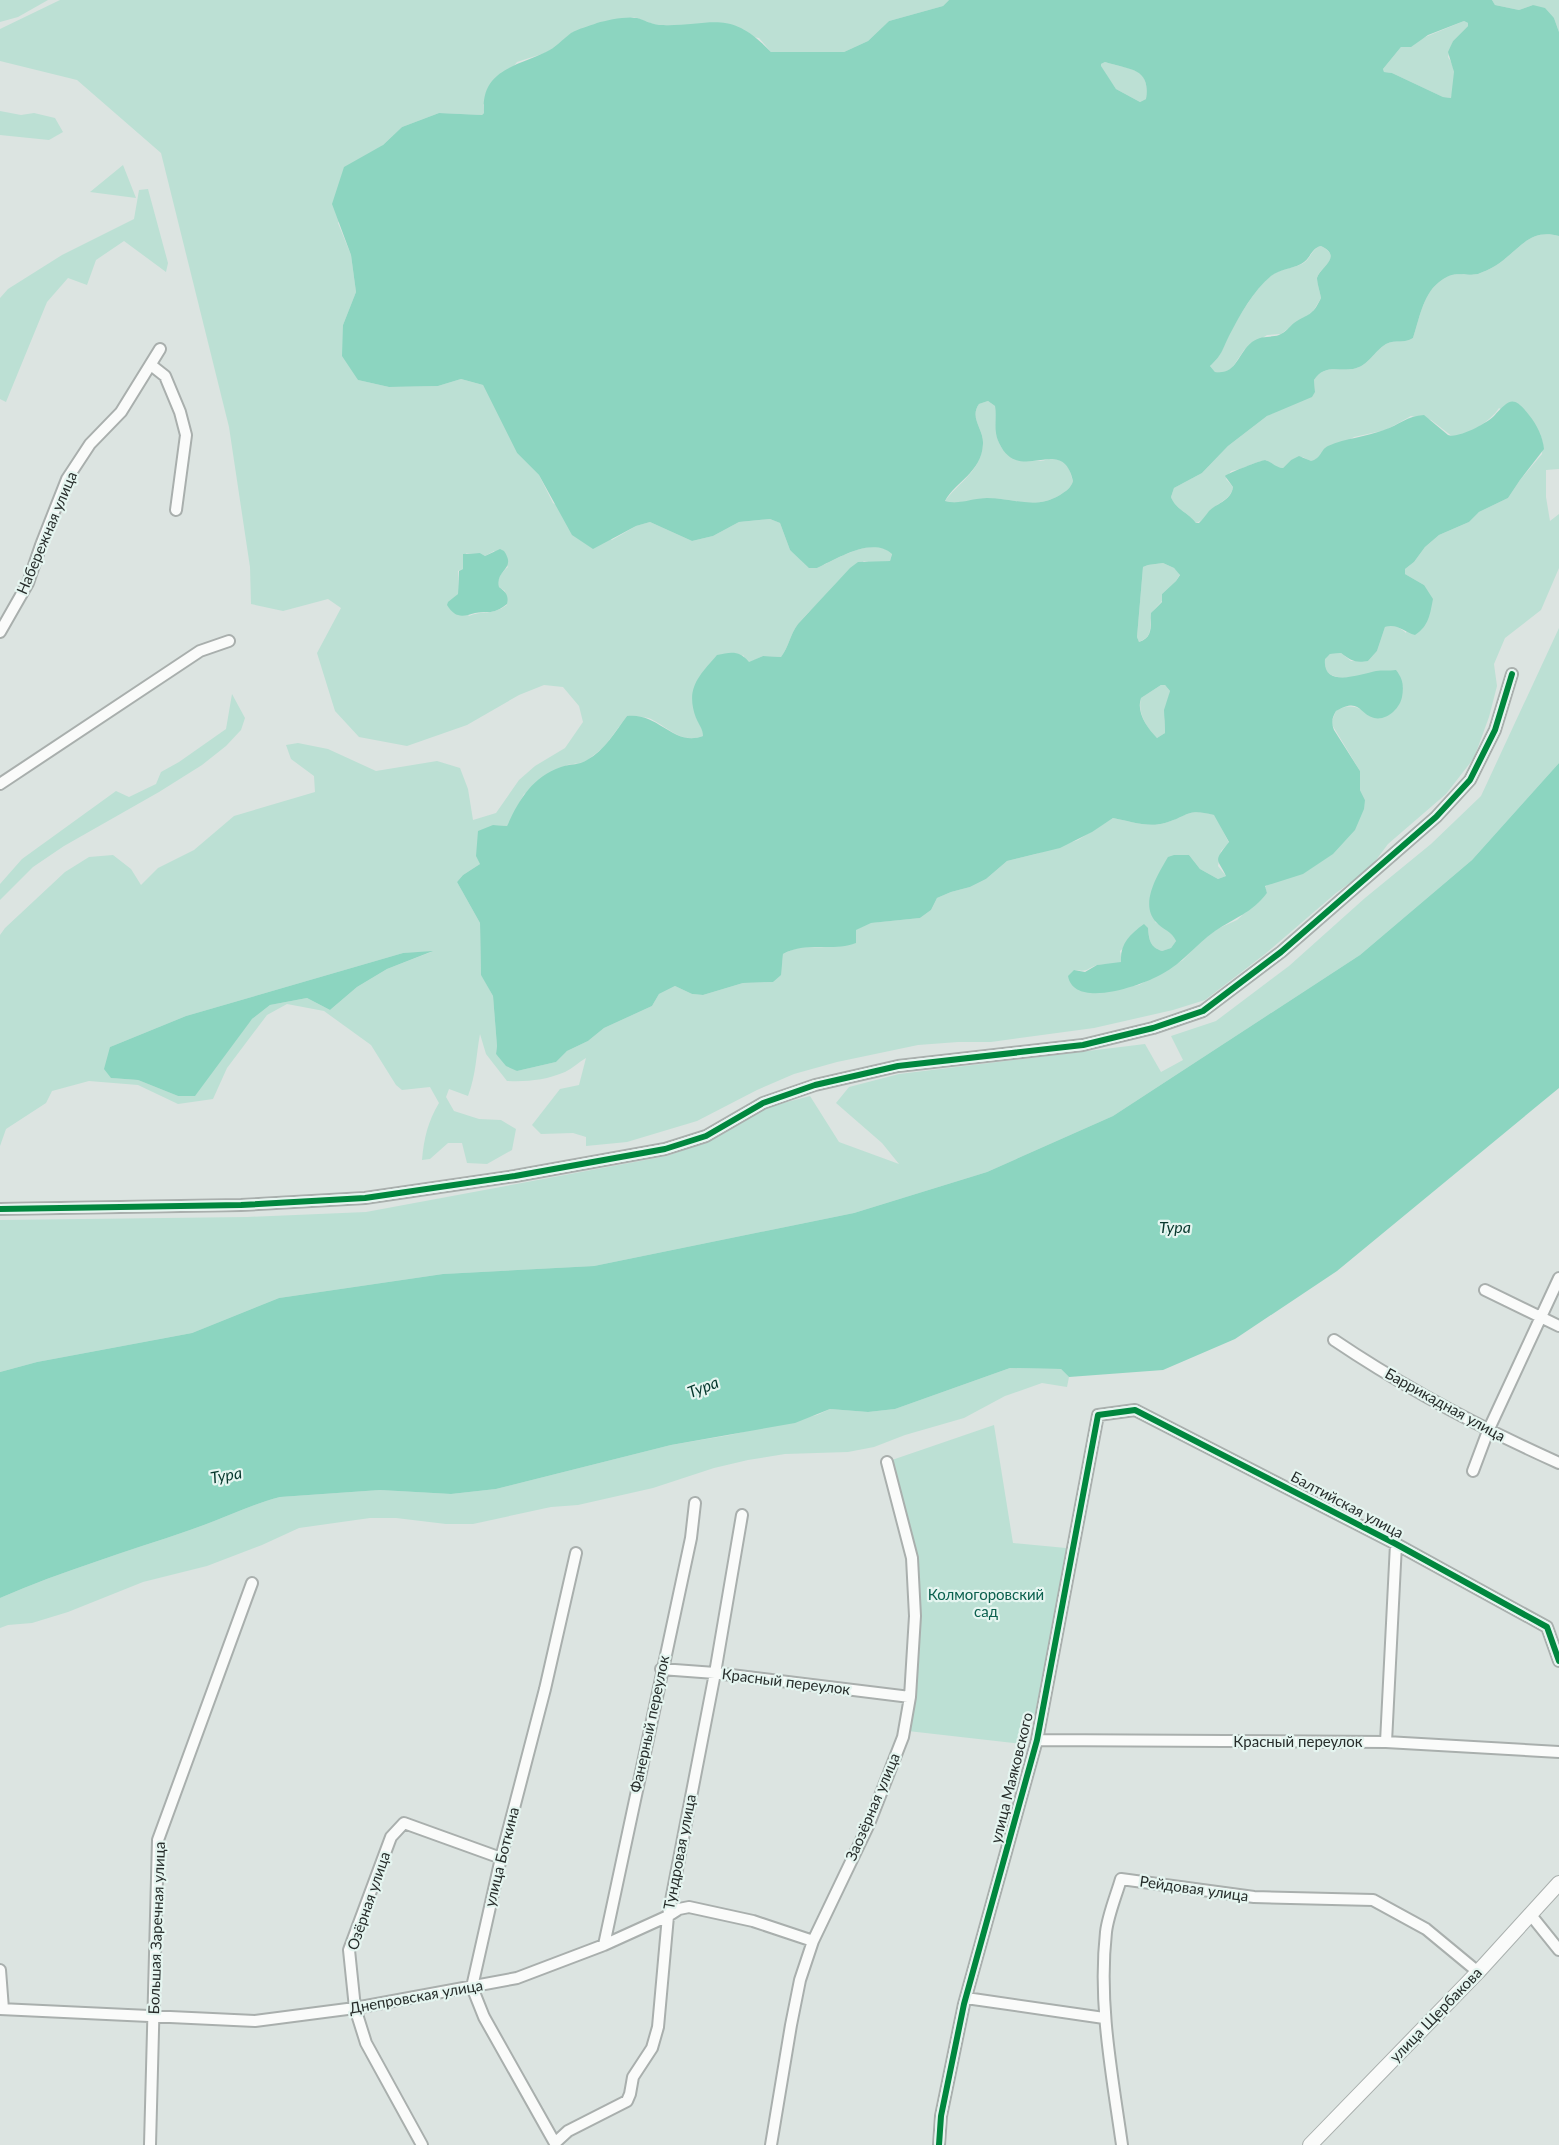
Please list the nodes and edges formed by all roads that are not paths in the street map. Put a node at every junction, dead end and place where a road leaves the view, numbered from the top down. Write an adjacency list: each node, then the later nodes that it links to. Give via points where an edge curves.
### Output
1 (160, 349): 2 (street, Набережная улица)
2 (151, 365): 3 (street, via 165,376 186,435); 4 (street, Набережная улица, via 121,412 90,444 68,479 28,583)
3 (176, 510)
4 (0, 632)
5 (229, 642): 7 (street, via 200,651)
6 (1512, 674): 8 (street, via 1496,730 1470,780 1443,810 1281,952 1203,1011 1153,1029 1083,1045 898,1066 815,1085 763,1103 706,1136 665,1149 514,1176 365,1198 241,1205)
7 (0, 784)
8 (0, 1209)
9 (1559, 1278): 11 (street)
10 (1485, 1290): 11 (street)
11 (1540, 1318): 12 (street); 15 (street)
12 (1559, 1326)
13 (1334, 1340): 15 (street, Баррикадная улица)
14 (1098, 1415): 21 (street, Балтийская улица, via 1135,1410); 28 (street, улица Маяковского)
15 (1488, 1431): 17 (street, Баррикадная улица); 18 (street)
16 (887, 1462): 27 (street, Заозёрная улица, via 912,1558 915,1616)
17 (1559, 1463)
18 (1473, 1472)
19 (695, 1503): 25 (street, Фанерный переулок)
20 (742, 1515): 26 (street, Тундровая улица)
21 (1396, 1544): 24 (street, Балтийская улица, via 1547,1627); 29 (street)
22 (576, 1553): 31 (street, улица Боткина)
23 (252, 1583): 44 (street, Большая Заречная улица, via 158,1840)
24 (1559, 1661)
25 (662, 1669): 26 (street, Красный переулок); 36 (street, Фанерный переулок)
26 (715, 1673): 27 (street, Красный переулок); 34 (street, Тундровая улица)
27 (910, 1697): 35 (street, Заозёрная улица, via 903,1737 869,1824)
28 (1037, 1740): 29 (street, Красный переулок); 41 (street, улица Маяковского)
29 (1386, 1742): 30 (street, Красный переулок)
30 (1559, 1752)
31 (501, 1858): 40 (street, улица Боткина); 42 (street, Озёрная улица, via 404,1823 391,1837 349,1950)
32 (1559, 1883): 33 (street, улица Щербакова)
33 (1530, 1914): 37 (street); 39 (street, улица Щербакова)
34 (668, 1916): 35 (street, Днепровская улица, via 679,1909 702,1909); 36 (street, Днепровская улица); 46 (street, Тундровая улица, via 658,2026 652,2048 633,2077 627,2101 568,2131)
35 (813, 1941): 49 (street, Заозёрная улица, via 800,1980)
36 (604, 1944): 40 (street, Днепровская улица, via 517,1978)
37 (1559, 1950)
38 (0, 1970): 43 (street)
39 (1478, 1972): 45 (street, Рейдовая улица, via 1426,1929 1373,1900 1254,1897 1121,1879 1106,1930); 52 (street, улица Щербакова)
40 (472, 1987): 42 (street, Днепровская улица); 46 (street, via 484,2017)
41 (966, 1998): 45 (street); 50 (street, улица Маяковского, via 941,2116)
42 (355, 2008): 44 (street, Днепровская улица, via 255,2021); 48 (street, Озёрная улица, via 366,2043)
43 (2, 2009): 44 (street, Днепровская улица)
44 (153, 2016): 47 (street, Большая Заречная улица)
45 (1104, 2018): 51 (street, Рейдовая улица)
46 (555, 2144)
47 (150, 2145)
48 (422, 2145)
49 (771, 2145)
50 (939, 2145)
51 (1122, 2145)
52 (1310, 2145)

